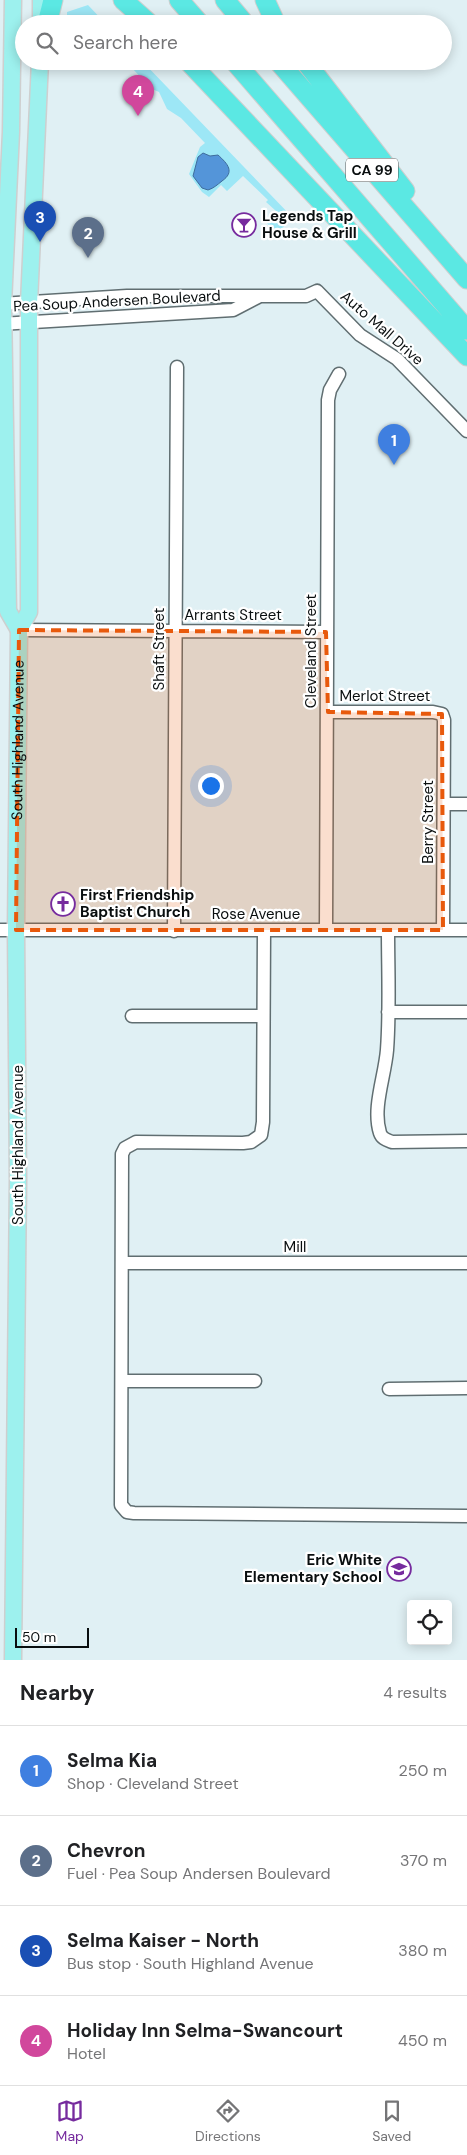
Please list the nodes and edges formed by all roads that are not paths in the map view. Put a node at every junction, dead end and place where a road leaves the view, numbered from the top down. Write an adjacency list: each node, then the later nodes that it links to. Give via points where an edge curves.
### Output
1 (13, 0): 24 (main road, South Highland Avenue)
2 (40, 0): 8 (main road)
3 (53, 0): 9 (highway)
4 (124, 0): 10 (highway)
5 (179, 0): 11 (highway)
6 (225, 0): 12 (highway)
7 (265, 0): 13 (highway)
8 (40, 15)
9 (49, 15)
10 (140, 15)
11 (192, 15)
12 (238, 15)
13 (272, 15)
14 (40, 70): 23 (main road, South Highland Avenue)
15 (197, 70): 28 (highway)
16 (242, 70): 27 (highway, CA 99)
17 (286, 70): 20 (highway, CA 99)
18 (312, 70): 19 (highway)
19 (467, 274)
20 (467, 279)
21 (317, 291): 22 (street, Pea Soup Andersen Boulevard, via 306,296); 31 (street, Auto Mall Drive, via 360,335 397,359)
22 (260, 296): 23 (street, Pea Soup Andersen Boulevard, via 127,296); 25 (street, Pea Soup Andersen Boulevard, via 233,310)
23 (28, 303): 24 (street, Pea Soup Andersen Boulevard); 25 (main road, South Highland Avenue)
24 (1, 304): 26 (main road, South Highland Avenue)
25 (28, 322): 26 (street, Pea Soup Andersen Boulevard); 32 (main road, South Highland Avenue, via 30,612)
26 (2, 324): 32 (main road, South Highland Avenue, via 8,611)
27 (467, 330)
28 (467, 356)
29 (177, 368): 33 (street, Shaft Street)
30 (339, 374): 34 (street, Cleveland Street, via 328,400)
31 (467, 431)
32 (19, 630): 33 (street, Arrants Street); 39 (main road, South Highland Avenue)
33 (175, 630): 34 (street, Arrants Street); 43 (street, Shaft Street)
34 (326, 632): 35 (street, Cleveland Street)
35 (328, 712): 36 (street, Merlot Street); 40 (street, Cleveland Street)
36 (442, 714): 37 (street, Berry Street)
37 (444, 804): 38 (street); 41 (street, Berry Street)
38 (467, 804)
39 (8, 930): 43 (street, Rose Avenue); 58 (main road, South Highland Avenue, via 18,1180)
40 (326, 930): 44 (street, Rose Avenue); 45 (street, Rose Avenue)
41 (444, 930): 42 (street, Rose Avenue); 45 (street, Rose Avenue)
42 (467, 930)
43 (174, 931): 44 (street, Rose Avenue)
44 (264, 931): 49 (street)
45 (388, 931): 46 (street)
46 (388, 1012): 47 (street); 50 (street, via 387,1050 379,1109 382,1137 392,1142)
47 (467, 1012)
48 (132, 1016): 49 (street)
49 (263, 1016): 51 (street, via 261,1135 252,1142 136,1142 125,1148 122,1154)
50 (467, 1141)
51 (122, 1263): 52 (street, Mill); 53 (street)
52 (467, 1263)
53 (122, 1381): 54 (street); 57 (street, via 120,1500 127,1512)
54 (255, 1382)
55 (467, 1388): 56 (street)
56 (389, 1389)
57 (467, 1516)
58 (13, 1660)

